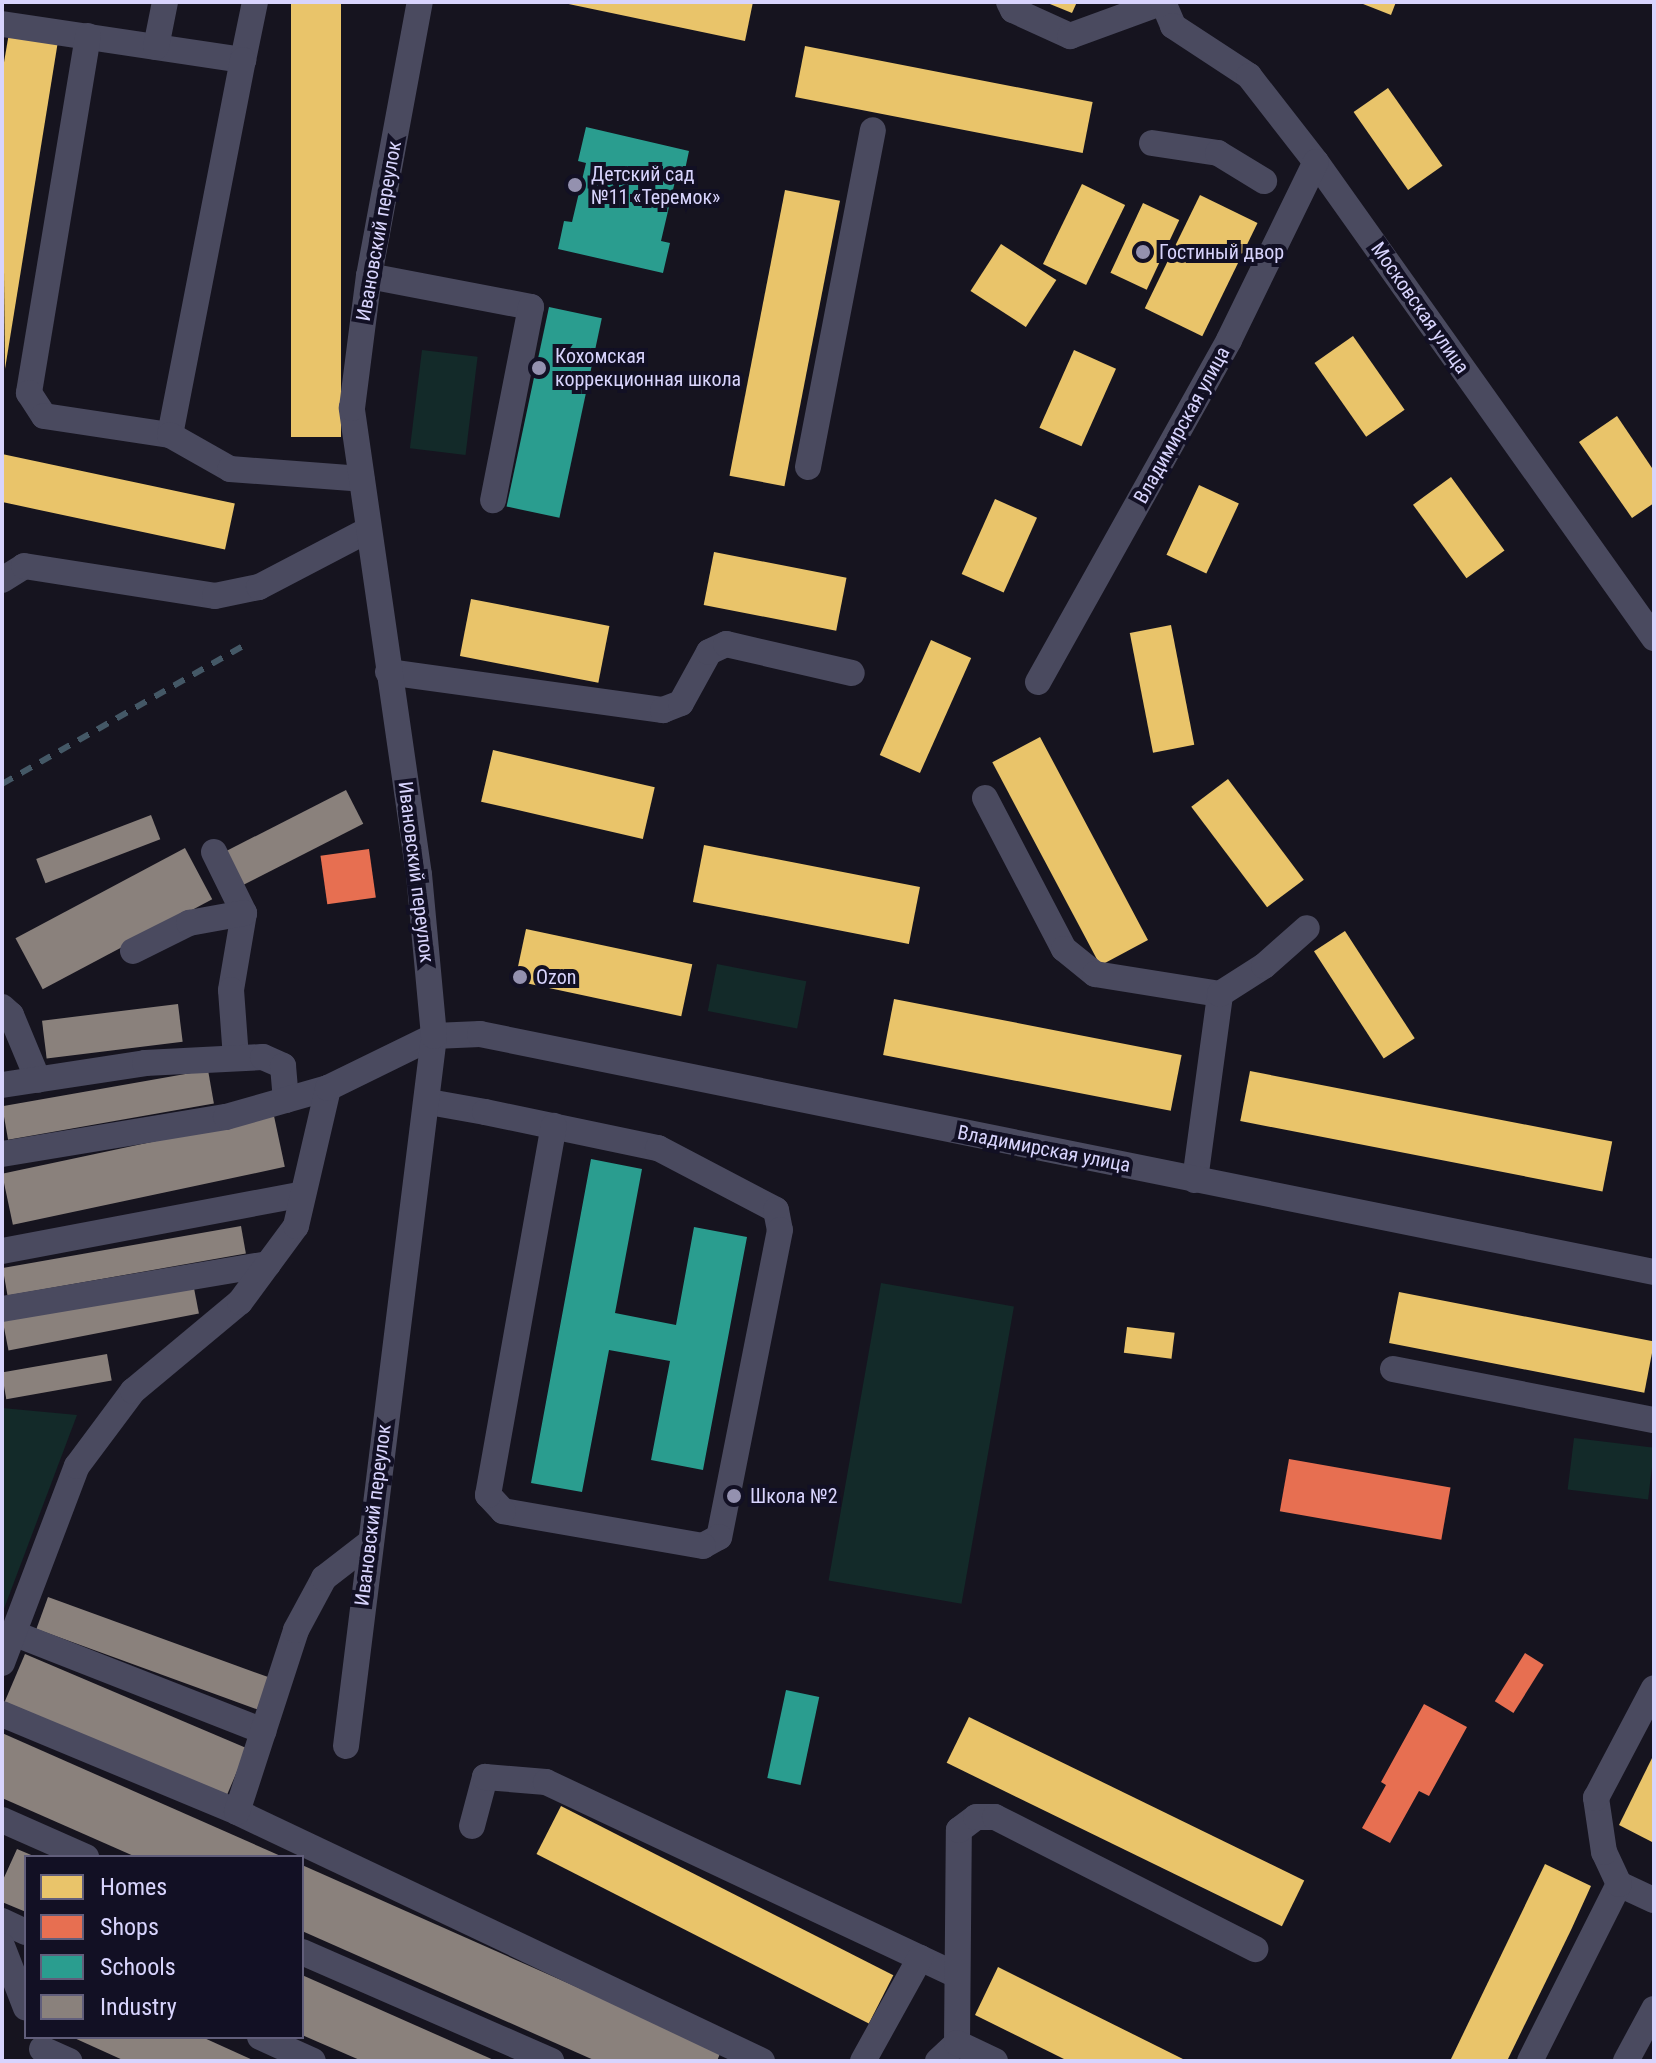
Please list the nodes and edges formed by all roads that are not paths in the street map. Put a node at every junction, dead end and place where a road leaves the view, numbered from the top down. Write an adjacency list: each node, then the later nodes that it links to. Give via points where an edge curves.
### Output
1 (165, 2): 8 (street)
2 (255, 2): 9 (street)
3 (420, 2): 14 (street, Ивановский переулок)
4 (1009, 2): 5 (street, via 1013,10 1070,36)
5 (1163, 2): 12 (street, Московская улица, via 1173,26 1249,76)
6 (2, 24): 7 (street)
7 (88, 36): 8 (street); 15 (street, via 29,393 44,416)
8 (156, 47): 9 (street)
9 (243, 60): 15 (street)
10 (873, 130): 16 (street)
11 (1152, 143): 13 (street, via 1218,153)
12 (1316, 162): 21 (street, Московская улица); 24 (street, Владимирская улица, via 1229,340)
13 (1264, 181)
14 (369, 276): 17 (street, Ивановский переулок, via 352,408); 18 (street, via 531,307)
15 (170, 435): 17 (street, via 230,469)
16 (808, 467)
17 (362, 479): 19 (street, Ивановский переулок)
18 (493, 500)
19 (368, 530): 20 (street, via 259,587 215,596 24,566); 22 (street, Ивановский переулок)
20 (2, 580)
21 (1654, 638)
22 (388, 672): 23 (street, via 663,710 681,703 709,652 726,644); 32 (street, Ивановский переулок, via 419,875)
23 (852, 673)
24 (1038, 682)
25 (985, 798): 30 (street, via 1064,949 1095,974)
26 (214, 852): 27 (street)
27 (244, 913): 29 (street, via 189,923); 33 (street, via 231,990)
28 (1307, 928): 30 (street, via 1264,966)
29 (133, 951)
30 (1220, 994): 41 (street)
31 (2, 1007): 34 (street, via 11,1015)
32 (434, 1036): 36 (street); 38 (street, Ивановский переулок); 41 (street, Владимирская улица, via 480,1034)
33 (236, 1058): 34 (street, via 145,1063); 37 (street, via 263,1057 283,1066)
34 (38, 1080): 35 (street)
35 (2, 1085)
36 (328, 1088): 37 (street); 42 (street)
37 (286, 1100): 40 (street, via 226,1117)
38 (429, 1102): 39 (street); 49 (street, Ивановский переулок)
39 (554, 1126): 39 (street, via 658,1148 776,1210 780,1230 719,1537 703,1546 503,1511 488,1495)
40 (2, 1154)
41 (1195, 1180): 45 (street, Владимирская улица)
42 (303, 1194): 43 (street); 44 (street, via 296,1226)
43 (2, 1251)
44 (268, 1264): 46 (street); 50 (street, via 240,1302 133,1391 77,1466)
45 (1654, 1272)
46 (2, 1309)
47 (1393, 1369): 48 (street)
48 (1654, 1420)
49 (368, 1544): 54 (street, via 324,1578 296,1630); 55 (street, Ивановский переулок)
50 (13, 1633): 51 (street); 54 (street)
51 (2, 1663)
52 (1654, 1688): 60 (street, via 1596,1798 1604,1852)
53 (2, 1714): 56 (street)
54 (263, 1731): 56 (street)
55 (346, 1746)
56 (237, 1812): 77 (street)
57 (2, 1820): 59 (street)
58 (472, 1826): 67 (street, via 485,1777 546,1782)
59 (81, 1855)
60 (1619, 1884): 61 (street); 80 (street)
61 (1654, 1900)
62 (2, 1921): 63 (street)
63 (24, 1931)
64 (2, 1946): 69 (street)
65 (1255, 1949): 68 (street, via 995,1817 976,1817 959,1830)
66 (304, 1953): 76 (street)
67 (920, 1958): 68 (street); 78 (street)
68 (957, 1975): 73 (street)
69 (24, 2003)
70 (1654, 2009): 81 (street)
71 (264, 2039): 75 (street)
72 (42, 2049): 74 (street)
73 (948, 2052): 79 (street)
74 (69, 2061)
75 (313, 2061)
76 (551, 2061)
77 (762, 2061)
78 (863, 2061)
79 (995, 2061)
80 (1530, 2061)
81 (1626, 2061)

